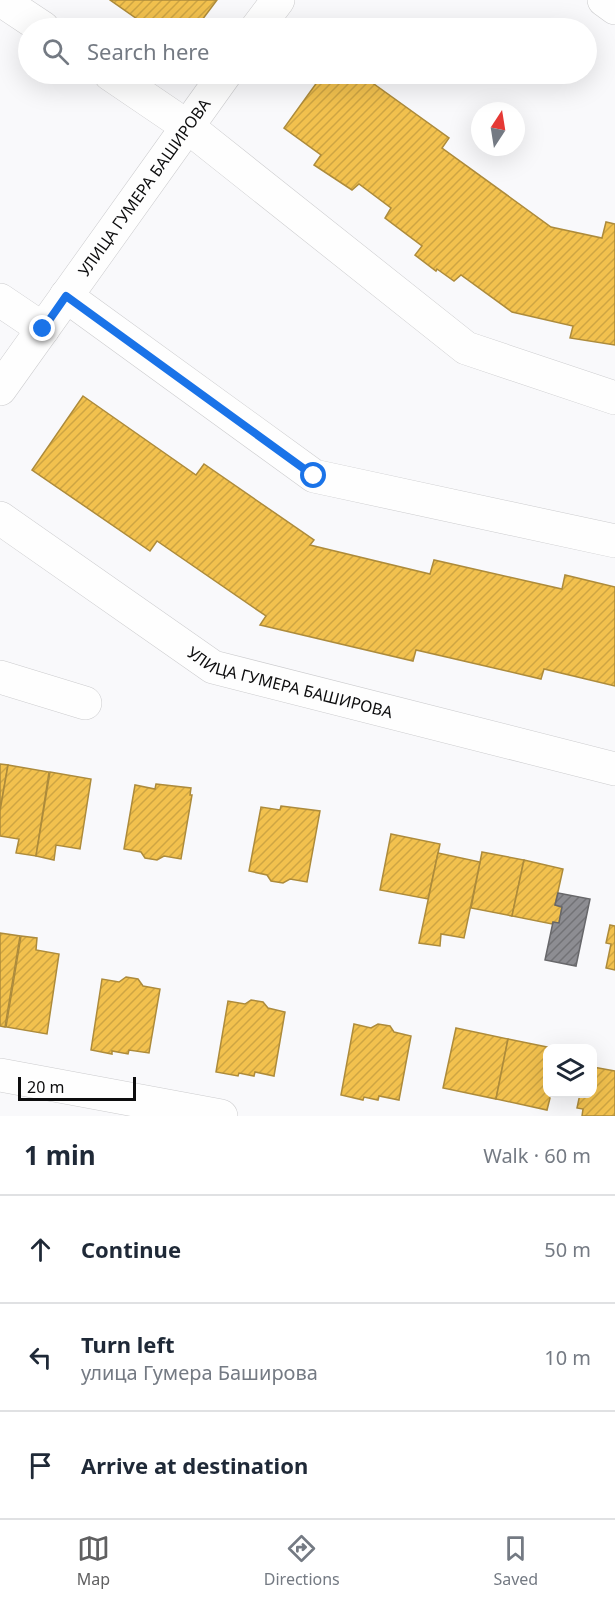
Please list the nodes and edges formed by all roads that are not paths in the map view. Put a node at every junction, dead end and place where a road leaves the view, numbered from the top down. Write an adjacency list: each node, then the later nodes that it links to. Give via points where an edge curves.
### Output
1 (1, 0): 5 (street)
2 (278, 0): 6 (street)
3 (604, 0): 4 (street)
4 (615, 8)
5 (28, 18)
6 (264, 18)
7 (125, 84): 9 (street)
8 (218, 84): 9 (street, УЛИЦА ГУМЕРА БАШИРОВА)
9 (188, 126): 10 (street, УЛИЦА ГУМЕРА БАШИРОВА); 14 (street, via 466,348)
10 (66, 296): 12 (street, УЛИЦА ГУМЕРА БАШИРОВА); 16 (street, via 314,476)
11 (0, 300): 12 (street)
12 (43, 329): 13 (street, УЛИЦА ГУМЕРА БАШИРОВА)
13 (0, 389)
14 (615, 398)
15 (0, 518): 19 (street, УЛИЦА ГУМЕРА БАШИРОВА, via 213,667)
16 (615, 541)
17 (0, 677): 18 (street)
18 (85, 703)
19 (615, 769)
20 (0, 1075): 21 (street)
21 (221, 1116)

